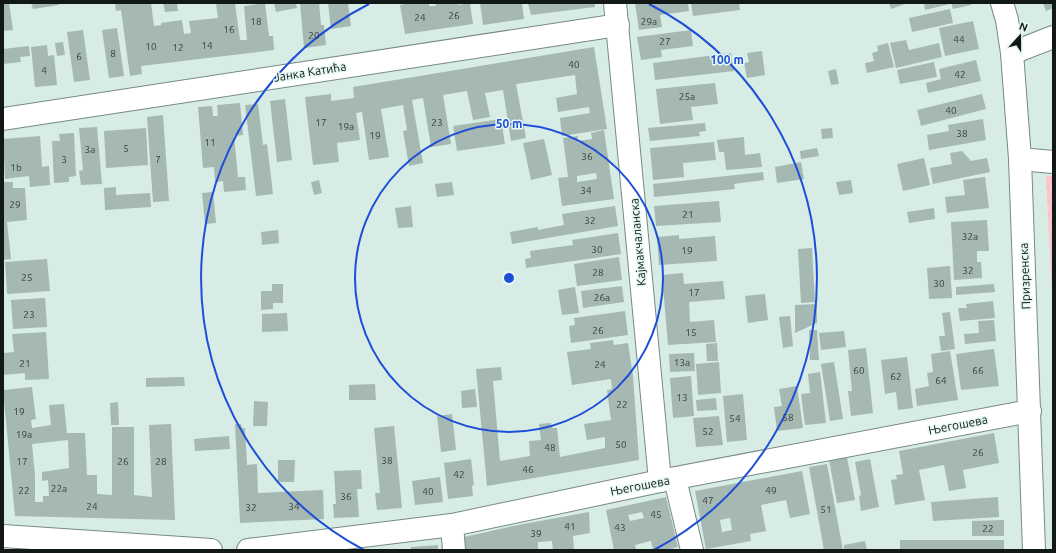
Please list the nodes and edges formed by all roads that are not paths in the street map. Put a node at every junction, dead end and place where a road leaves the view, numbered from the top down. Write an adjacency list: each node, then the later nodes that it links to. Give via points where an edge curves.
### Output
1 (615, 3): 3 (street, Кајмакчаланска)
2 (1002, 3): 5 (street, Призренска)
3 (618, 25): 6 (street, Јанка Катића); 10 (street, Кајмакчаланска)
4 (1053, 36): 5 (street)
5 (1012, 53): 7 (street, Призренска)
6 (3, 119)
7 (1020, 160): 8 (street); 9 (street, Призренска)
8 (1053, 162)
9 (1030, 411): 10 (street, Његошева); 17 (street, Призренска)
10 (667, 480): 11 (street, Његошева); 16 (street, Кајмакчаланска)
11 (452, 525): 14 (street, Његошева); 15 (street)
12 (3, 536): 13 (street)
13 (210, 550)
14 (248, 550)
15 (454, 550)
16 (692, 550)
17 (1034, 550)

